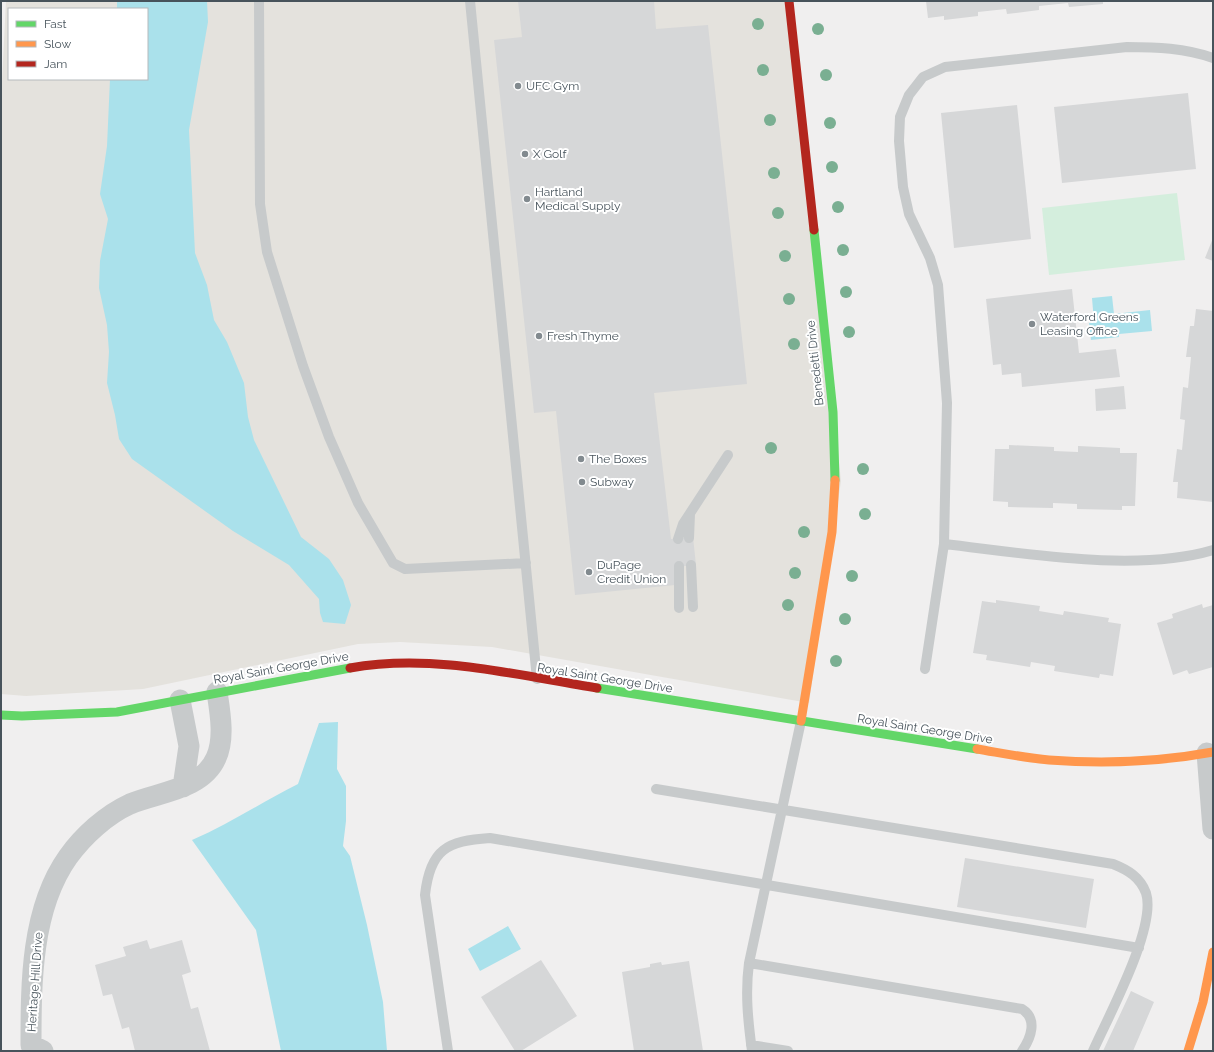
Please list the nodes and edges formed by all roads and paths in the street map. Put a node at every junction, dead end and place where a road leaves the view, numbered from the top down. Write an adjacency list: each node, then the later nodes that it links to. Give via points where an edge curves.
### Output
1 (259, 1): 11 (lane, via 260,204 267,252 302,366 328,437 358,502 393,564 405,569)
2 (470, 1): 11 (lane)
3 (789, 1): 21 (street, Benedetti Drive, via 833,412 836,470 832,532)
4 (1213, 58): 9 (lane, via 1182,50 1127,47 945,67 923,77 909,94 900,117 899,141 903,187 909,214 930,258 938,285 947,403)
5 (728, 455): 6 (lane)
6 (690, 514): 7 (lane); 8 (lane)
7 (690, 538)
8 (678, 539)
9 (944, 544): 10 (lane, via 1098,560 1152,559); 16 (lane)
10 (1213, 550)
11 (526, 563): 17 (lane)
12 (691, 565): 14 (lane)
13 (679, 566): 15 (lane)
14 (692, 607)
15 (679, 608)
16 (925, 669)
17 (537, 679): 18 (street, Royal Saint George Drive, via 440,663 403,662 367,665); 21 (street, Royal Saint George Drive)
18 (216, 692): 19 (street, Royal Saint George Drive); 23 (street, Heritage Hill Drive, via 220,713 220,740 216,759 201,777)
19 (180, 700): 20 (street, Royal Saint George Drive, via 117,712); 23 (street, via 189,746)
20 (1, 715)
21 (801, 721): 22 (street, Royal Saint George Drive, via 1048,760 1103,762 1165,759); 25 (lane)
22 (1210, 752): 26 (street)
23 (183, 786): 32 (street, Heritage Hill Drive, via 129,804 100,823 68,857 55,878 37,933 31,1014)
24 (656, 789): 25 (lane)
25 (782, 810): 27 (lane); 28 (lane, via 1113,864 1129,870 1139,880 1146,894 1145,928)
26 (1213, 829)
27 (765, 885): 28 (lane); 30 (lane); 33 (lane, via 490,838 455,843 442,850 432,862 425,895)
28 (1139, 948): 36 (lane)
29 (1213, 952): 37 (street, via 1203,1015)
30 (749, 963): 31 (lane, via 746,987); 35 (lane, via 1022,1010 1032,1019 1028,1042)
31 (752, 1048): 34 (lane)
32 (35, 1049)
33 (448, 1051)
34 (788, 1051)
35 (1022, 1051)
36 (1093, 1051)
37 (1188, 1051)

